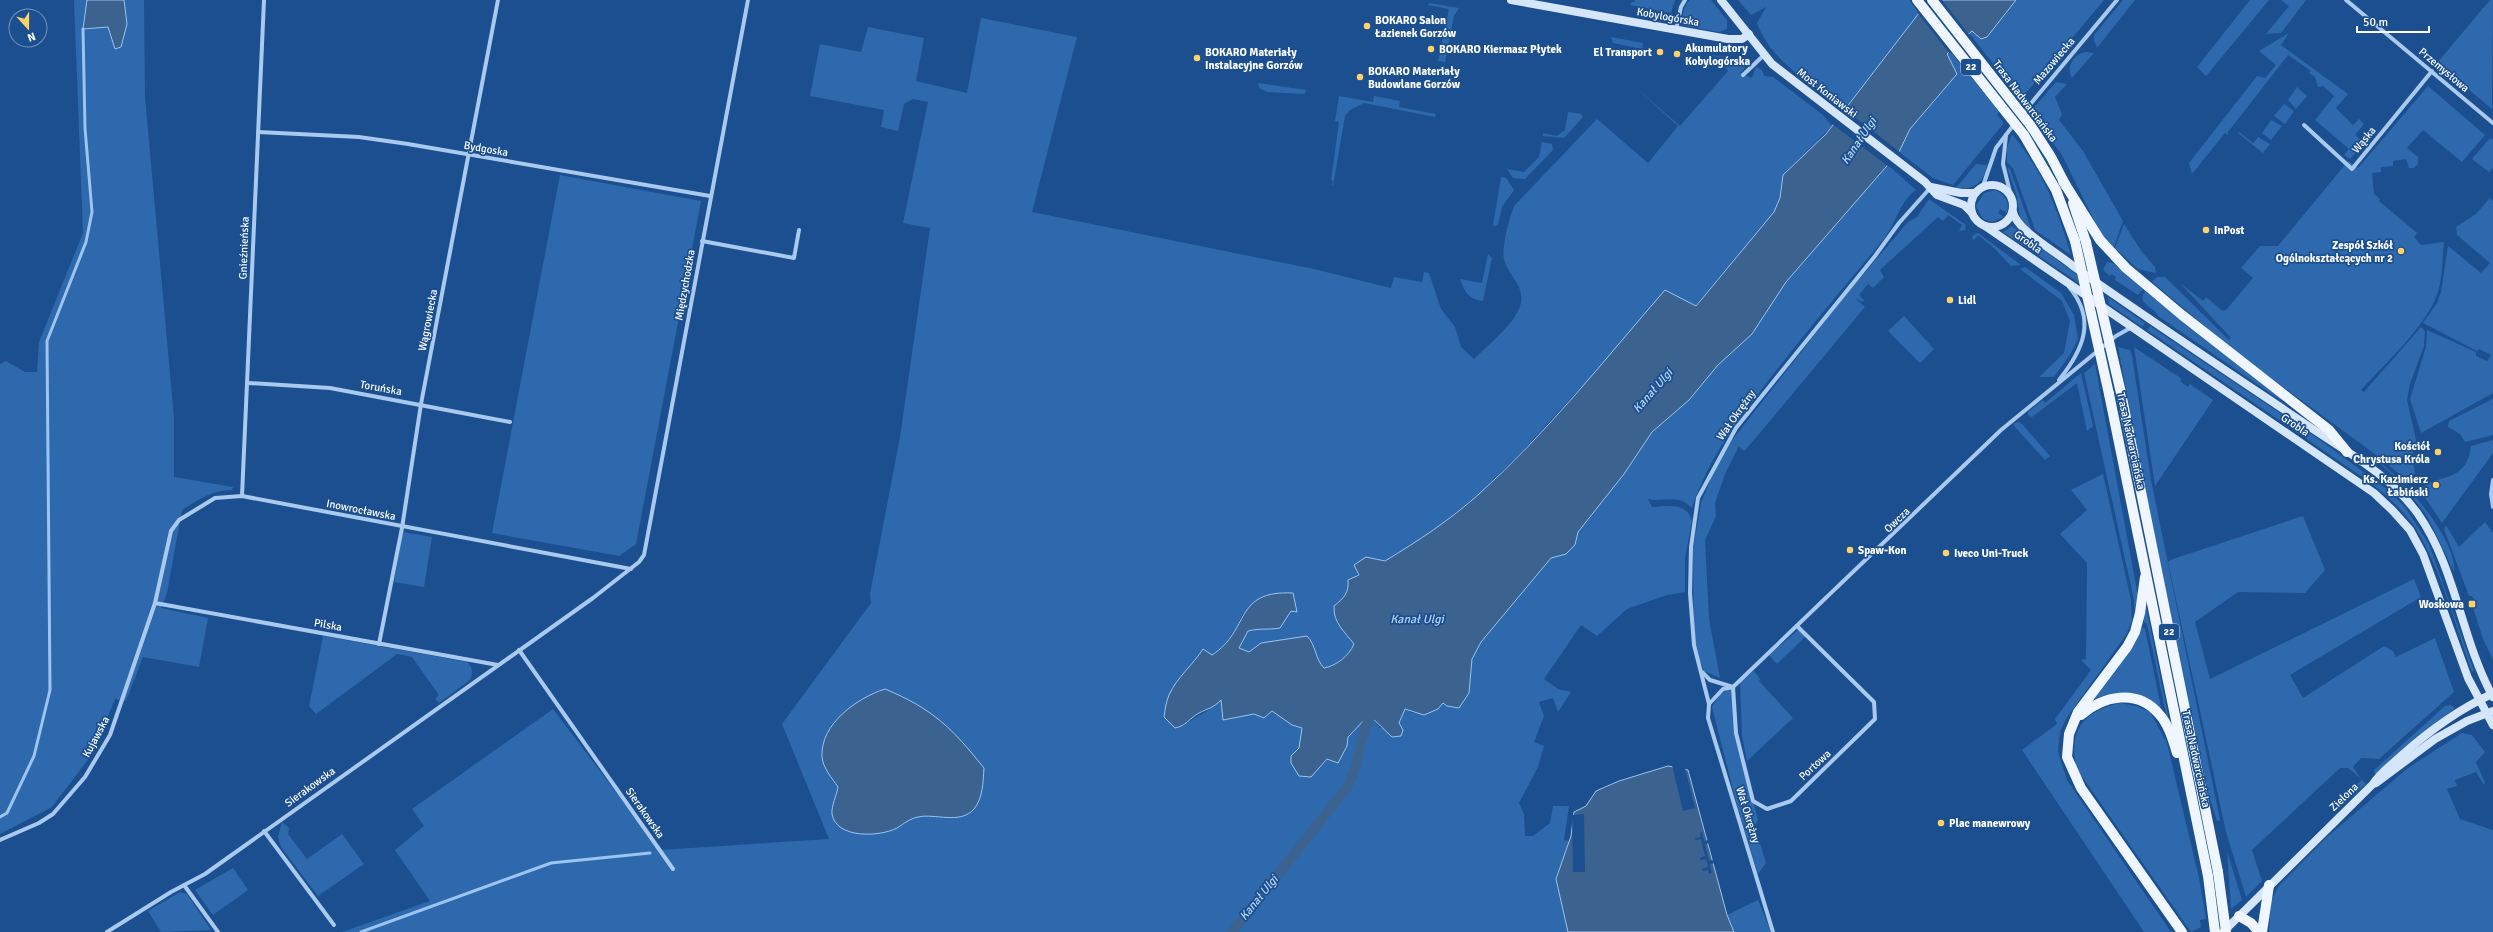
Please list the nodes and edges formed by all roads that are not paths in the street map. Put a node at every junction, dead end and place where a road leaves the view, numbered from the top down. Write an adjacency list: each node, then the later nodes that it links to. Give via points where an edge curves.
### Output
1 (264, 0): 18 (street, Gnieźnieńska)
2 (498, 0): 20 (street, Wągrowiecka)
3 (748, 0): 25 (street, Międzychodzka)
4 (1511, 0): 11 (main road, Kobylogórska)
5 (1685, 0): 11 (street)
6 (1721, 0): 12 (main road, Most Koniawski)
7 (1917, 0): 44 (main road, Trasa Nadwarciańska / 22, bridge, via 2024,135 2056,190 2075,241)
8 (1932, 0): 21 (main road, Trasa Nadwarciańska / 22, bridge, via 2031,126)
9 (2117, 0): 19 (street, Mazowiecka)
10 (2346, 0): 14 (street, Przemysłowa)
11 (1676, 30): 12 (main road, Kobylogórska, via 1732,40 1742,39)
12 (1749, 34): 13 (main road, Most Koniawski)
13 (1764, 55): 15 (street); 22 (main road, Most Koniawski, via 1772,64)
14 (2432, 71): 16 (street, Przemysłowa); 17 (street, Wąska, via 2352,169)
15 (1743, 75)
16 (2493, 123)
17 (2304, 125)
18 (258, 132): 20 (street, Bydgoska, via 359,137); 34 (street, Gnieźnieńska)
19 (2006, 134): 23 (street, Mazowiecka, via 1996,148); 26 (street, via 2003,164)
20 (470, 155): 25 (street, Bydgoska); 36 (street, Wągrowiecka)
21 (2063, 181): 38 (main road, via 2100,240 2126,268 2329,430); 73 (main road, Trasa Nadwarciańska / 22, bridge, via 2086,242 2121,392 2218,872)
22 (1928, 184): 24 (main road, via 1961,193); 28 (main road, via 1937,195 1964,205); 50 (street, Wał Okrężny, via 1736,428 1698,498 1691,547 1690,593 1694,645)
23 (1983, 186): 24 (main road); 26 (main road, via 2002,187)
24 (1975, 193): 28 (main road, via 1971,202)
25 (710, 196): 31 (street, Międzychodzka)
26 (2011, 196): 27 (main road)
27 (2013, 212): 29 (main road, via 2003,224); 38 (main road, Grobla, via 2016,222 2023,230)
28 (1972, 213): 29 (main road, via 1977,222)
29 (1985, 226): 32 (main road, Grobla)
30 (799, 230): 31 (street, via 794,258)
31 (702, 241): 43 (street, Międzychodzka, via 644,555)
32 (2063, 280): 33 (main road, Grobla); 35 (street, Owcza, via 2076,295 2081,307 2085,334 2071,365)
33 (2132, 327): 35 (street, Owcza, via 2116,336); 53 (main road, Grobla, via 2374,493 2399,516 2423,554 2458,654)
34 (248, 383): 36 (street, Toruńska, via 330,388); 40 (street, Gnieźnieńska)
35 (2053, 387): 46 (street, Owcza, via 2001,430)
36 (421, 404): 37 (street, Toruńska); 42 (street, Wągrowiecka)
37 (510, 422)
38 (2347, 452): 52 (main road, Grobla, via 2390,483 2410,503 2426,526 2440,556 2475,658)
39 (2493, 480): 41 (street)
40 (242, 496): 42 (street, Inowrocławska); 45 (street, Inowrocławska, via 215,498 179,520 171,531)
41 (2493, 507)
42 (402, 528): 43 (street, Inowrocławska); 47 (street, Wągrowiecka)
43 (632, 569): 48 (street, Sierakowska)
44 (2146, 572): 56 (main road, via 2135,632 2127,647 2078,712); 59 (main road, Trasa Nadwarciańska / 22)
45 (155, 603): 47 (street, Pilska); 61 (street, Kujawska, via 110,735 85,777 53,814)
46 (1797, 626): 51 (street, Owcza); 51 (street, Portowa, via 1874,702 1875,719 1790,801 1767,809 1753,801 1736,733)
47 (378, 644): 49 (street, Pilska)
48 (519, 650): 49 (street, Sierakowska); 62 (street, Sierakowska)
49 (498, 665): 60 (street, Sierakowska)
50 (1700, 670): 51 (street, via 1710,680); 54 (street, Wał Okrężny)
51 (1733, 687): 54 (street, via 1723,689)
52 (2493, 695): 53 (main road, Zielona)
53 (2478, 700): 55 (main road, Grobla); 58 (main road, Zielona, via 2460,709 2431,730 2380,774)
54 (1709, 704): 69 (street, Wał Okrężny, via 1708,718)
55 (2489, 712): 57 (main road, Grobla); 58 (main road, via 2435,739)
56 (2075, 720): 59 (main road, via 2094,704 2107,699 2128,697 2146,704 2160,715 2168,727); 70 (main road, via 2066,752 2074,778)
57 (2493, 726)
58 (2373, 784): 64 (main road, Zielona)
59 (2190, 787): 71 (main road, Trasa Nadwarciańska / 22, via 2208,876)
60 (264, 831): 63 (street, Sierakowska, via 205,874); 66 (street)
61 (0, 840)
62 (673, 869)
63 (184, 885): 67 (street, Sierakowska); 68 (street)
64 (2269, 885): 65 (main road, Zielona); 75 (main road)
65 (2239, 916): 72 (main road, Zielona); 74 (main road, via 2251,923)
66 (334, 925)
67 (107, 932)
68 (218, 932)
69 (1773, 932)
70 (2182, 932)
71 (2215, 932)
72 (2222, 932)
73 (2226, 932)
74 (2258, 932)
75 (2262, 932)

